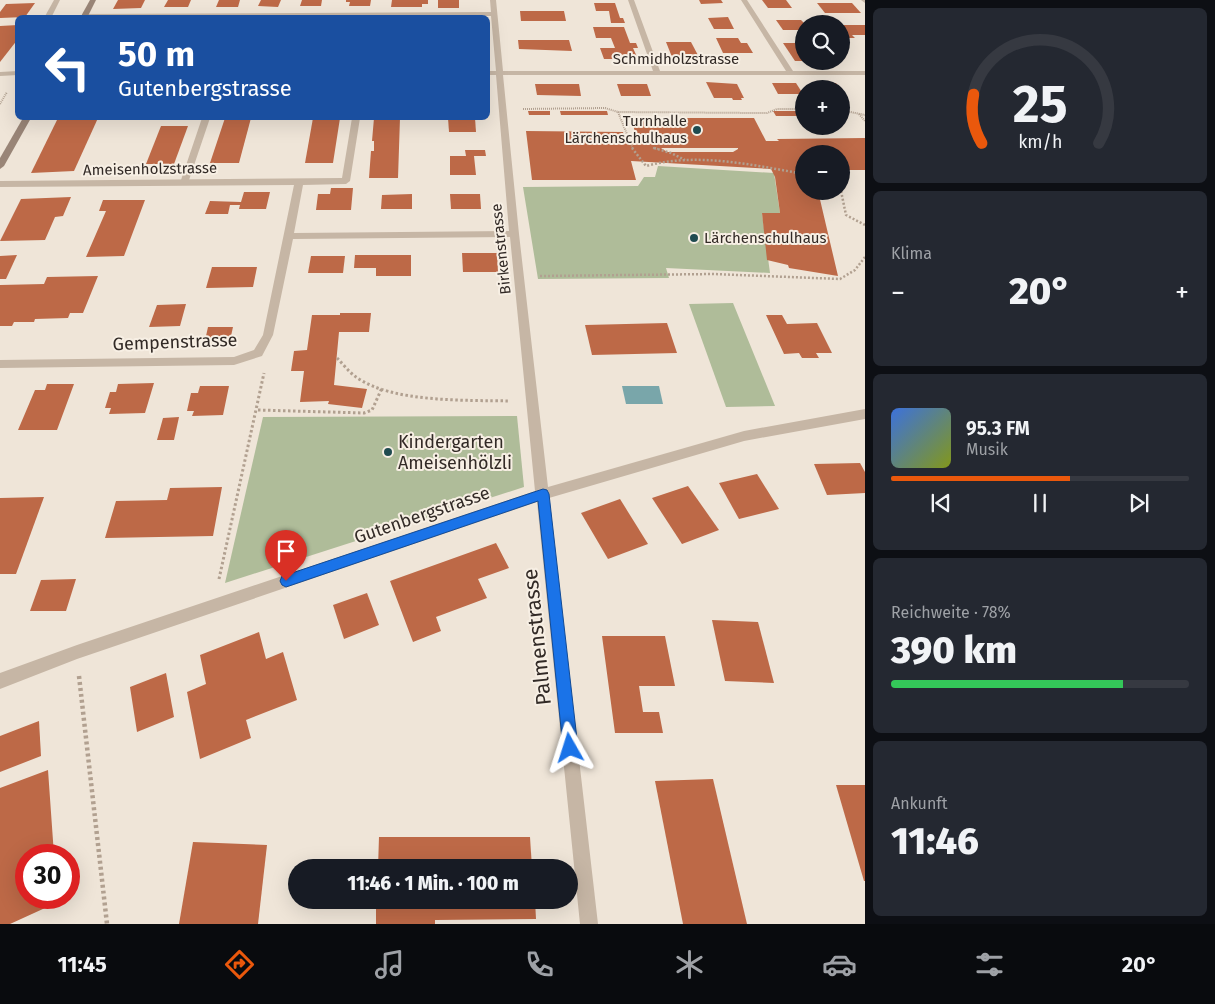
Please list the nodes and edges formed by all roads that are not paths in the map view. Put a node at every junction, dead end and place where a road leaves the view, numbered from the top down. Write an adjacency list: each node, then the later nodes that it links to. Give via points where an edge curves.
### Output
1 (57, 0): 7 (street)
2 (93, 0): 8 (street)
3 (493, 0): 6 (street, Birkenstrasse)
4 (632, 0): 13 (street)
5 (744, 0): 14 (street)
6 (494, 14): 9 (street); 12 (street, Birkenstrasse)
7 (48, 15)
8 (84, 15)
9 (288, 15)
10 (15, 73): 16 (street)
11 (490, 73): 12 (street, Schmidholzstrasse)
12 (500, 73): 13 (street, Schmidholzstrasse); 24 (street, Birkenstrasse)
13 (657, 73): 14 (street, Schmidholzstrasse)
14 (791, 73): 15 (street, Schmidholzstrasse)
15 (865, 73)
16 (0, 74)
17 (26, 120): 20 (street)
18 (205, 120): 22 (street)
19 (356, 120): 21 (street, Ameisenholzstrasse, via 346,181)
20 (0, 166)
21 (299, 182): 22 (street, Ameisenholzstrasse); 25 (street)
22 (184, 183): 23 (street, Ameisenholzstrasse)
23 (0, 184)
24 (514, 234): 25 (street); 28 (street, Birkenstrasse)
25 (289, 236): 26 (street, Gempenstrasse, via 268,335 258,354 234,361)
26 (0, 364)
27 (865, 414): 28 (street, Gutenbergstrasse, via 744,436)
28 (543, 494): 29 (street, Gutenbergstrasse); 30 (street, Palmenstrasse)
29 (0, 681)
30 (589, 924)

